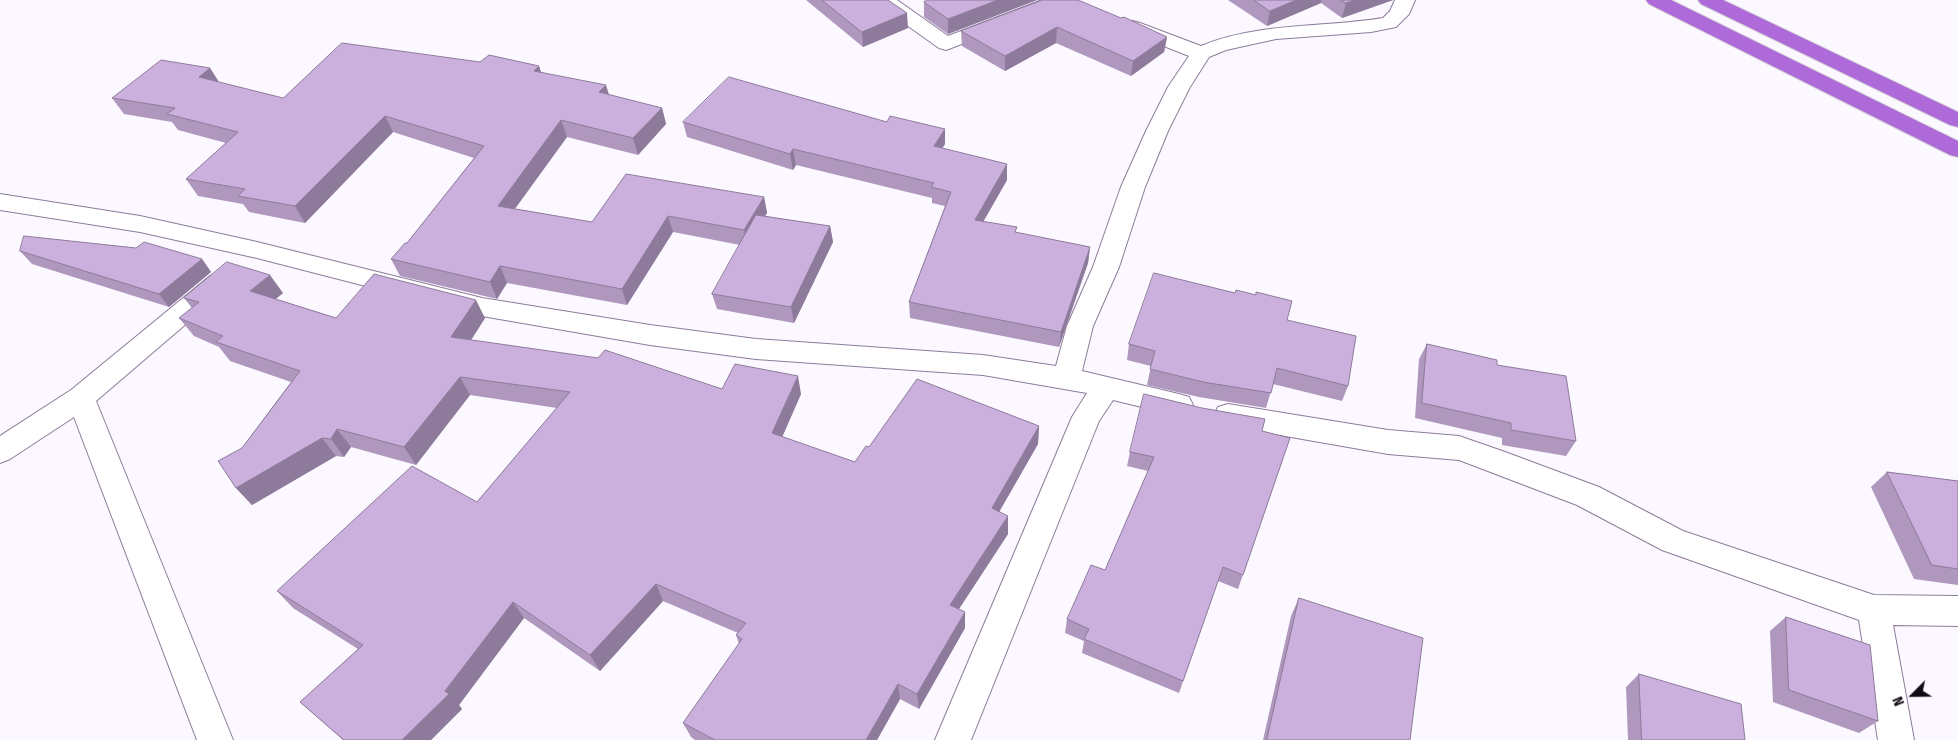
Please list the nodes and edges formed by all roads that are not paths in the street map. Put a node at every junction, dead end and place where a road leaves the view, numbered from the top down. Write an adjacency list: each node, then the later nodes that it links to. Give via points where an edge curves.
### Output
1 (884, 0): 2 (street, via 946,44)
2 (1059, 0)
3 (1405, 0): 7 (street, via 1399,14 1389,23 1276,33 1220,44)
4 (1656, 0): 9 (highway)
5 (1708, 0): 8 (highway)
6 (1113, 18): 7 (street)
7 (1201, 53): 12 (street, via 1179,88 1133,187 1106,268 1080,326)
8 (1958, 120)
9 (1958, 150)
10 (0, 202): 11 (street, via 140,224)
11 (257, 250): 12 (street, via 482,307 650,335 756,349 983,365); 14 (street)
12 (1067, 378): 13 (street)
13 (1106, 388): 16 (street, via 1199,410 1388,442 1459,448 1588,496 1673,541); 19 (street, via 1086,417)
14 (81, 398): 15 (street); 18 (street)
15 (0, 451)
16 (1874, 610): 17 (street); 20 (street)
17 (1958, 611)
18 (215, 740)
19 (953, 740)
20 (1896, 740)

